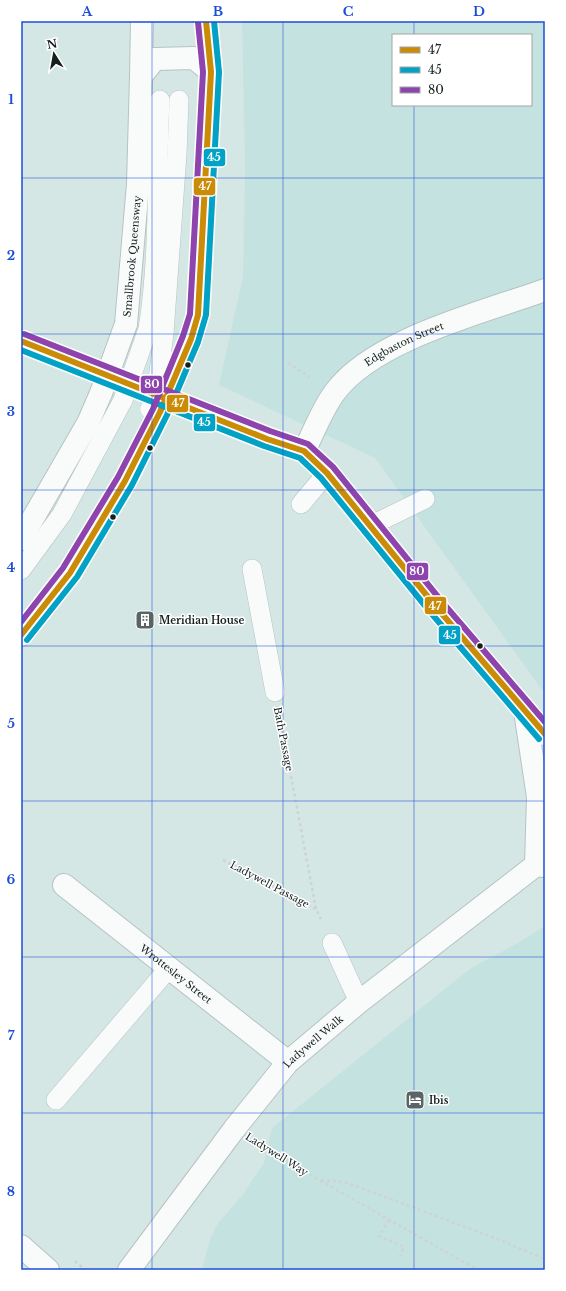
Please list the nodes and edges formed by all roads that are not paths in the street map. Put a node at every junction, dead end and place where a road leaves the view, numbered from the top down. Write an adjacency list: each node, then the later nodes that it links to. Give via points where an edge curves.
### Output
1 (142, 21): 4 (street, Smallbrook Queensway)
2 (206, 21): 3 (street)
3 (212, 72): 4 (street, via 194,58 156,59); 10 (street, bridge, via 198,315 191,339)
4 (141, 76): 16 (street, Smallbrook Queensway, bridge, via 138,184 126,324 88,422)
5 (160, 100): 8 (lane, via 153,295)
6 (179, 100): 8 (lane, via 177,154)
7 (545, 290): 11 (street, Edgbaston Street, via 408,338 354,371 335,392)
8 (156, 331): 10 (lane, bridge); 18 (lane, bridge, via 62,514)
9 (21, 341): 11 (street, via 265,445)
10 (155, 411): 19 (street, via 125,481 70,573)
11 (304, 451): 12 (street)
12 (326, 473): 14 (lane); 15 (street)
13 (425, 500): 15 (lane)
14 (300, 504)
15 (370, 526): 21 (street)
16 (21, 539)
17 (252, 568): 20 (lane)
18 (21, 570)
19 (21, 635)
20 (275, 692)
21 (525, 711): 22 (street); 23 (street, via 538,797)
22 (545, 734)
23 (540, 865): 27 (street, Ladywell Walk)
24 (64, 885): 26 (street, Wrottesley Street)
25 (332, 943): 27 (lane)
26 (169, 968): 28 (street, Wrottesley Street); 29 (lane)
27 (359, 1002): 28 (street, Ladywell Walk)
28 (288, 1062): 32 (street, Ladywell Walk, via 235,1128)
29 (56, 1100)
30 (21, 1246): 31 (street)
31 (48, 1270)
32 (129, 1270)

